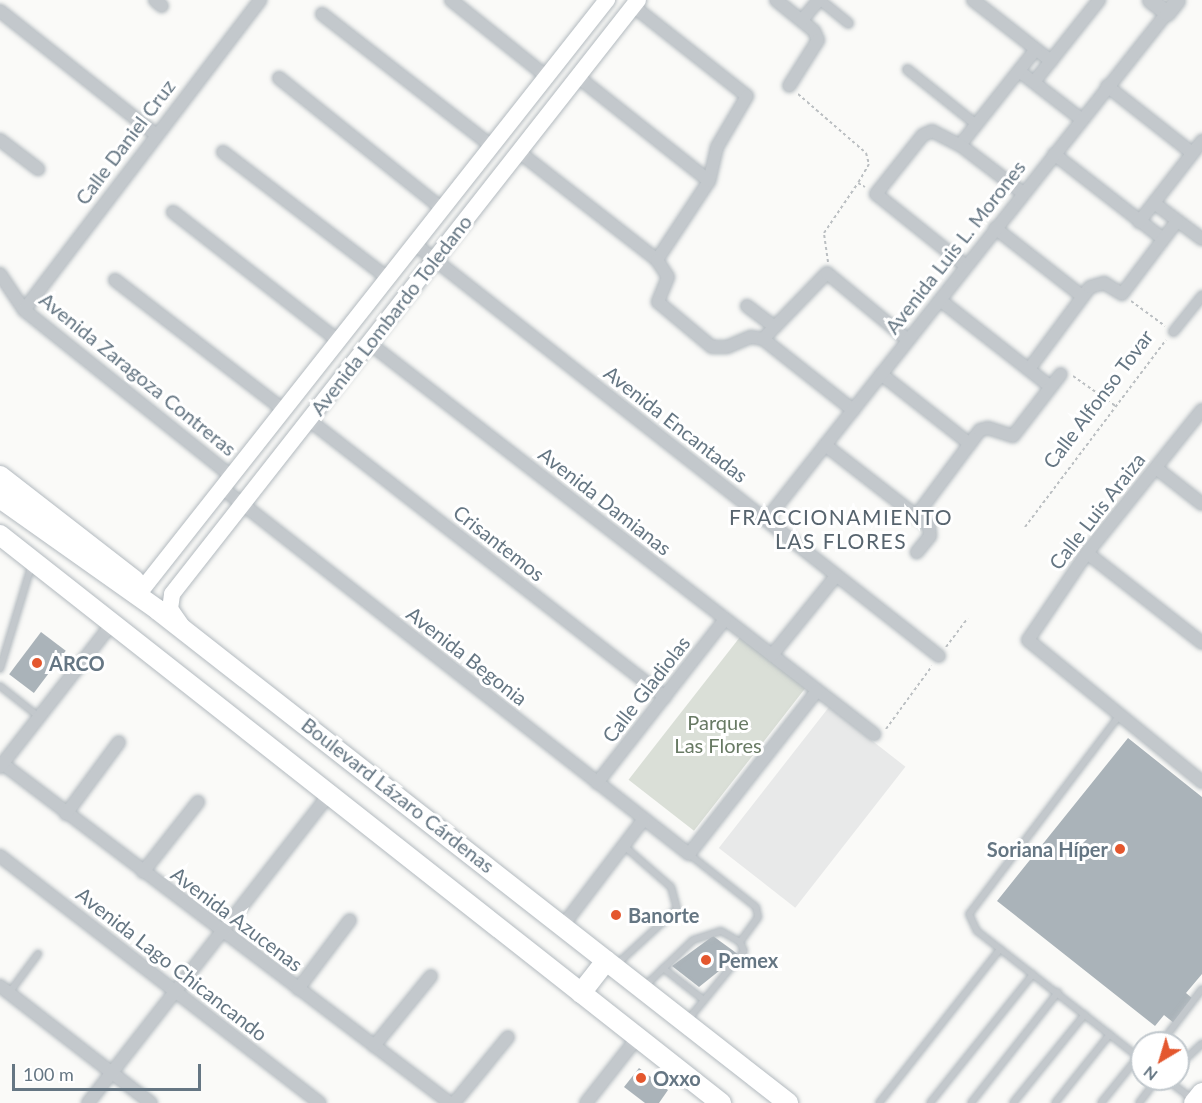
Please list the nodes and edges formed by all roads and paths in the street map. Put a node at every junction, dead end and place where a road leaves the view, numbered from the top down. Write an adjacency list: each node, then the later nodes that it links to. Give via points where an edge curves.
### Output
1 (260, 0): 28 (street, Calle Daniel Cruz)
2 (451, 0): 20 (street)
3 (776, 0): 14 (street)
4 (819, 0): 14 (street); 15 (street)
5 (973, 0): 16 (street)
6 (1100, 0): 17 (street)
7 (1150, 0): 12 (street)
8 (1177, 0): 12 (street, Avenida Luis L. Morones)
9 (603, 2): 20 (main road, Avenida Lombardo Toledano)
10 (636, 3): 21 (main road, Avenida Lombardo Toledano); 38 (street, via 747,96 717,147)
11 (0, 11): 28 (street)
12 (1167, 12): 25 (street, Avenida Luis L. Morones)
13 (322, 14): 32 (street)
14 (802, 20): 24 (street, via 817,34 816,44)
15 (848, 23)
16 (1036, 50): 17 (street); 19 (street)
17 (1051, 61): 23 (street)
18 (907, 69): 27 (street)
19 (1019, 71): 23 (street); 27 (street)
20 (547, 77): 32 (main road, Avenida Lombardo Toledano)
21 (578, 77): 34 (main road, Avenida Lombardo Toledano); 38 (street)
22 (279, 78): 43 (street)
23 (1034, 82): 26 (street)
24 (789, 86): 39 (path, via 866,153 869,164)
25 (1107, 86): 26 (street, Avenida Luis L. Morones); 35 (street)
26 (1081, 119): 36 (street, Avenida Luis L. Morones)
27 (976, 124): 31 (street)
28 (154, 133): 63 (street, Calle Daniel Cruz)
29 (0, 140): 37 (street)
30 (1202, 141): 35 (street)
31 (960, 145): 40 (street); 41 (street, via 932,131 923,135)
32 (493, 147): 43 (main road, Avenida Lombardo Toledano)
33 (223, 152): 56 (street)
34 (519, 152): 51 (main road, Avenida Lombardo Toledano); 52 (street)
35 (1192, 153): 42 (street)
36 (1054, 154): 40 (street, Avenida Luis L. Morones); 46 (street)
37 (38, 169)
38 (709, 181): 52 (street)
39 (858, 183): 41 (path); 54 (path, via 824,233)
40 (1023, 193): 47 (street, Avenida Luis L. Morones)
41 (876, 194): 53 (street)
42 (1154, 202): 45 (street); 46 (street)
43 (444, 210): 50 (main road, Avenida Lombardo Toledano)
44 (173, 212): 68 (street)
45 (1177, 221): 48 (street); 49 (street)
46 (1139, 222): 48 (street)
47 (995, 228): 53 (street, Avenida Luis L. Morones); 60 (street)
48 (1162, 239): 58 (street)
49 (1202, 239)
50 (416, 245): 51 (street, Avenida Encantadas); 56 (main road, Avenida Lombardo Toledano)
51 (435, 260): 69 (main road, Avenida Lombardo Toledano); 88 (street, Avenida Encantadas)
52 (657, 260): 66 (street, via 668,277 658,302 712,347 727,347 751,337)
53 (966, 266): 61 (street, Avenida Luis L. Morones)
54 (827, 273): 64 (street); 67 (street)
55 (0, 274): 63 (street, Avenida Zaragoza Contreras)
56 (389, 279): 68 (main road, Avenida Lombardo Toledano)
57 (115, 280): 75 (street)
58 (1122, 294): 60 (street, via 1097,282); 65 (path)
59 (1202, 295): 65 (street, Calle Alfonso Tovar)
60 (1082, 296): 70 (street)
61 (939, 300): 67 (street, Avenida Luis L. Morones); 70 (street)
62 (747, 306): 64 (street)
63 (24, 310): 83 (street, Avenida Zaragoza Contreras)
64 (774, 326): 66 (street)
65 (1173, 332): 74 (path, Calle Alfonso Tovar)
66 (763, 339): 77 (street)
67 (908, 340): 71 (street, Avenida Luis L. Morones)
68 (339, 341): 75 (main road, Avenida Lombardo Toledano)
69 (369, 343): 78 (main road, Avenida Lombardo Toledano); 99 (street, Avenida Damianas)
70 (1029, 369): 73 (street)
71 (881, 374): 77 (street, Avenida Luis L. Morones); 79 (street)
72 (1061, 374): 73 (street); 74 (path, via 1074,376)
73 (1051, 387): 79 (street, via 1017,432 1009,437 988,428 980,430)
74 (1117, 407): 89 (path, Calle Alfonso Tovar)
75 (284, 410): 83 (main road, Avenida Lombardo Toledano)
76 (1202, 410): 81 (street, Calle Luis Araiza)
77 (853, 411): 80 (street, Avenida Luis L. Morones)
78 (309, 420): 85 (main road, Avenida Lombardo Toledano); 109 (street, Crisantemos)
79 (970, 444): 87 (street)
80 (825, 445): 87 (street); 88 (street, Avenida Luis L. Morones)
81 (1156, 468): 86 (street); 93 (street, Calle Luis Araiza)
82 (0, 476): 96 (highway)
83 (226, 482): 85 (street, Avenida Begonia); 96 (main road, Avenida Lombardo Toledano)
84 (0, 498): 97 (highway, Boulevard Lázaro Cárdenas)
85 (243, 503): 101 (main road, Avenida Lombardo Toledano, via 172,594 170,609); 116 (street, Avenida Begonia)
86 (1202, 504)
87 (916, 516): 92 (street, via 933,531)
88 (766, 520): 95 (street, Avenida Encantadas)
89 (1024, 527)
90 (0, 535): 103 (highway)
91 (0, 547): 94 (highway)
92 (917, 552)
93 (1087, 554): 102 (street); 111 (street, Calle Luis Araiza, via 1028,640)
94 (30, 570): 100 (highway); 106 (lane)
95 (836, 576): 104 (street); 105 (street, Avenida Encantadas)
96 (144, 587): 97 (highway)
97 (158, 610): 101 (highway, Boulevard Lázaro Cárdenas)
98 (968, 618): 105 (path)
99 (725, 619): 104 (street, Avenida Damianas); 109 (street, Calle Gladiolas)
100 (108, 629): 103 (highway); 110 (street)
101 (187, 633): 126 (highway, Boulevard Lázaro Cárdenas)
102 (1202, 643)
103 (144, 650): 117 (highway)
104 (772, 655): 108 (street, Avenida Damianas)
105 (939, 656): 112 (path, via 884,731)
106 (0, 669)
107 (0, 686): 110 (lane)
108 (817, 691): 112 (street, Avenida Damianas); 122 (street)
109 (665, 697): 116 (street, Calle Gladiolas)
110 (38, 716): 114 (street)
111 (1119, 716): 115 (street); 129 (lane, via 973,904 971,923)
112 (874, 734)
113 (119, 742): 119 (street)
114 (3, 758): 119 (street, Avenida Azucenas)
115 (1202, 782)
116 (597, 783): 120 (street, Avenida Begonia)
117 (328, 796): 127 (street); 141 (highway)
118 (198, 802): 124 (street)
119 (66, 814): 124 (street, Avenida Azucenas)
120 (644, 819): 121 (street); 122 (street, Avenida Begonia)
121 (624, 846): 126 (street); 131 (lane, via 671,887 677,909)
122 (689, 854): 128 (lane, via 756,907 758,917)
123 (0, 856): 139 (street, Avenida Lago Chicancando)
124 (144, 872): 127 (street, Avenida Azucenas)
125 (350, 920): 136 (street)
126 (564, 924): 131 (highway, Boulevard Lázaro Cárdenas)
127 (221, 933): 136 (street, Avenida Azucenas); 139 (street)
128 (740, 942): 132 (lane, via 721,931 704,935 684,946); 142 (lane, via 744,951)
129 (1000, 949): 133 (lane); 162 (lane)
130 (38, 954): 135 (lane)
131 (610, 964): 137 (highway, Boulevard Lázaro Cárdenas); 141 (highway)
132 (663, 968): 137 (lane); 142 (lane)
133 (1033, 974): 140 (lane); 163 (lane)
134 (431, 976): 150 (street)
135 (4, 989): 154 (street)
136 (298, 989): 150 (street, Avenida Azucenas)
137 (641, 989): 144 (highway, Boulevard Lázaro Cárdenas)
138 (1202, 989): 145 (lane)
139 (176, 990): 154 (street); 155 (street, Avenida Lago Chicancando)
140 (1058, 992): 143 (lane); 164 (lane)
141 (581, 993): 148 (highway)
142 (704, 1000): 144 (lane)
143 (1085, 1014): 146 (lane); 165 (lane)
144 (684, 1024): 161 (highway, Boulevard Lázaro Cárdenas)
145 (1170, 1031)
146 (1110, 1034): 151 (lane); 166 (lane)
147 (508, 1037): 158 (street)
148 (637, 1038): 159 (street); 160 (highway)
149 (1202, 1044): 152 (lane)
150 (374, 1047): 158 (street, Avenida Azucenas)
151 (1130, 1050)
152 (1190, 1055)
153 (1130, 1070): 167 (lane)
154 (111, 1072): 156 (street); 157 (street)
155 (313, 1101)
156 (88, 1103)
157 (150, 1103)
158 (452, 1103)
159 (586, 1103)
160 (721, 1103)
161 (788, 1103)
162 (879, 1103)
163 (930, 1103)
164 (971, 1103)
165 (1013, 1103)
166 (1055, 1103)
167 (1101, 1103)

